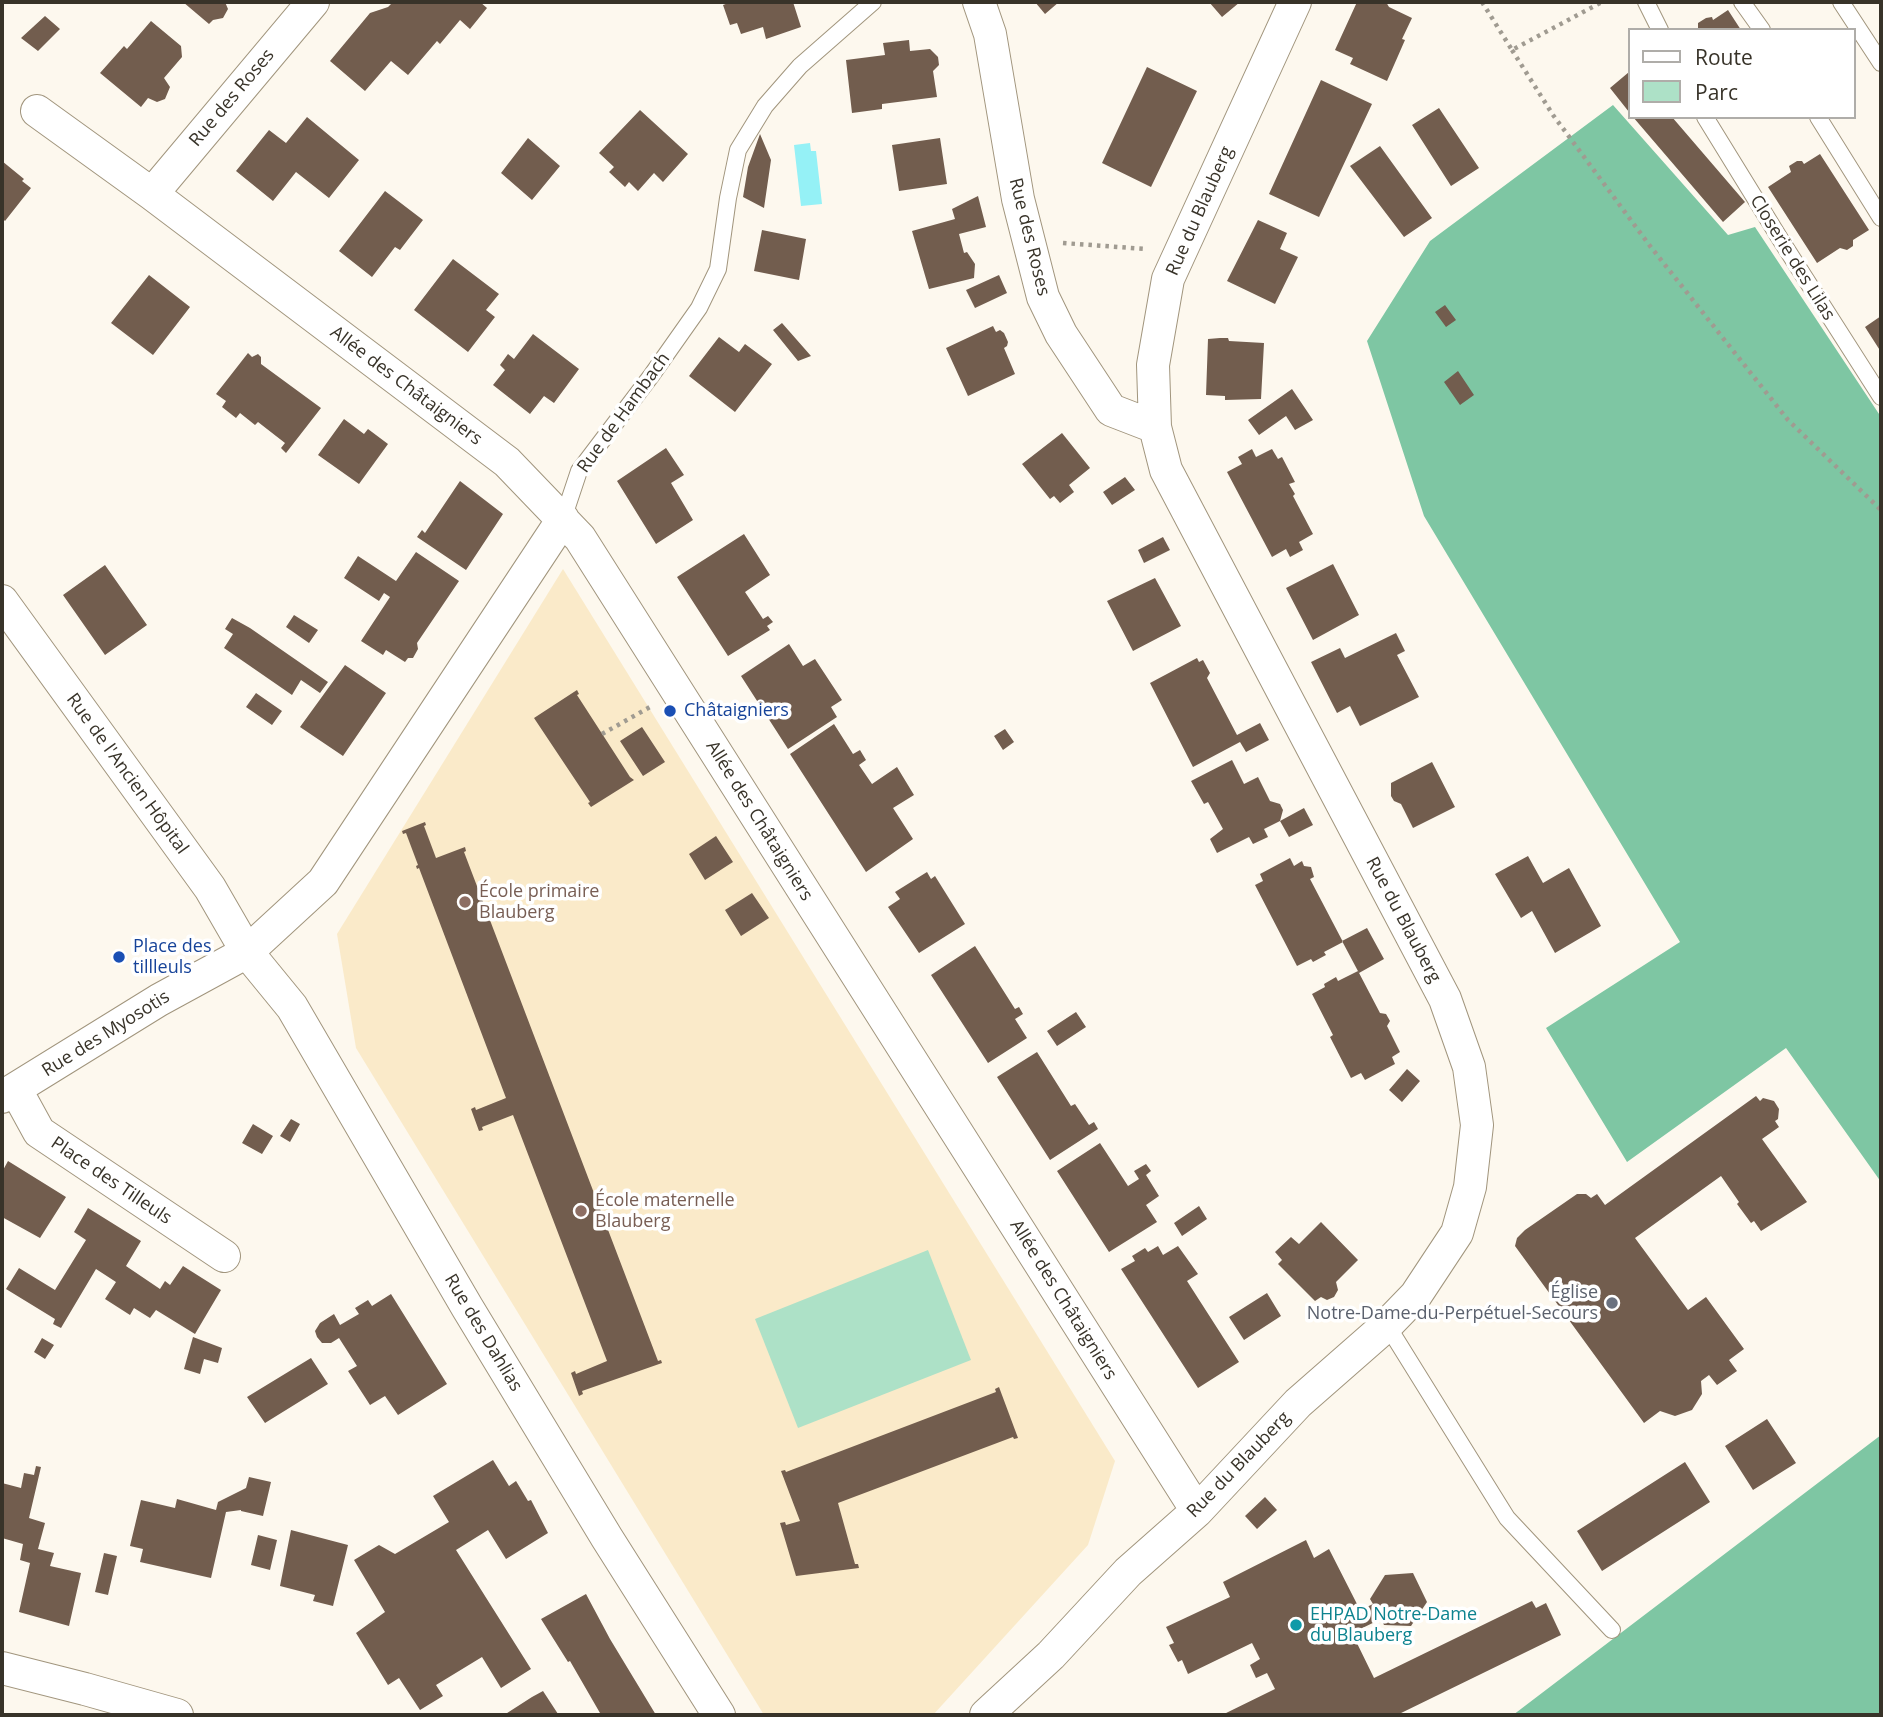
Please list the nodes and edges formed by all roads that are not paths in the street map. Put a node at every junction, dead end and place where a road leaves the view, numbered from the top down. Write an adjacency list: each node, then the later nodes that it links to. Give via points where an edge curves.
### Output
1 (313, 2): 14 (street, Rue des Roses)
2 (873, 2): 18 (lane, Rue de Hambach, via 800,66 765,106 738,150 718,270 699,308 652,376 579,471)
3 (979, 2): 17 (street, Rue des Roses, via 990,34 1015,187 1043,297 1061,334 1111,410)
4 (1295, 2): 17 (street, Rue du Blauberg, via 1168,279 1153,365)
5 (1646, 2): 8 (lane)
6 (1742, 2): 9 (lane)
7 (1842, 2): 10 (lane)
8 (1659, 28)
9 (1761, 28)
10 (1881, 63)
11 (37, 111): 14 (street, Allée des Châtaigniers)
12 (1706, 119): 16 (lane, Closerie des Lilas)
13 (1819, 119): 15 (lane)
14 (152, 194): 18 (street, Allée des Châtaigniers, via 507,462)
15 (1881, 218)
16 (1881, 397)
17 (1155, 427): 23 (street, Rue du Blauberg, via 1166,470 1445,999 1469,1067 1477,1125 1470,1187 1457,1233 1416,1295)
18 (563, 519): 20 (street, Rue de Hambach, via 323,882); 24 (street, Allée des Châtaigniers, via 580,538)
19 (2, 601): 20 (street, Rue de l'Ancien Hôpital, via 210,888)
20 (247, 952): 21 (street, Rue des Myosotis, via 159,1000); 28 (street, Rue des Dahlias, via 292,1007 467,1307)
21 (9, 1094): 22 (street, Place des Tilleuls, via 38,1132)
22 (223, 1256)
23 (1387, 1325): 24 (street, Rue du Blauberg, via 1298,1402); 25 (lane, via 1507,1518)
24 (1197, 1511): 29 (street, Rue du Blauberg, via 1128,1572 1051,1655)
25 (1612, 1630)
26 (2, 1668): 27 (street)
27 (177, 1715)
28 (719, 1715)
29 (986, 1715)

